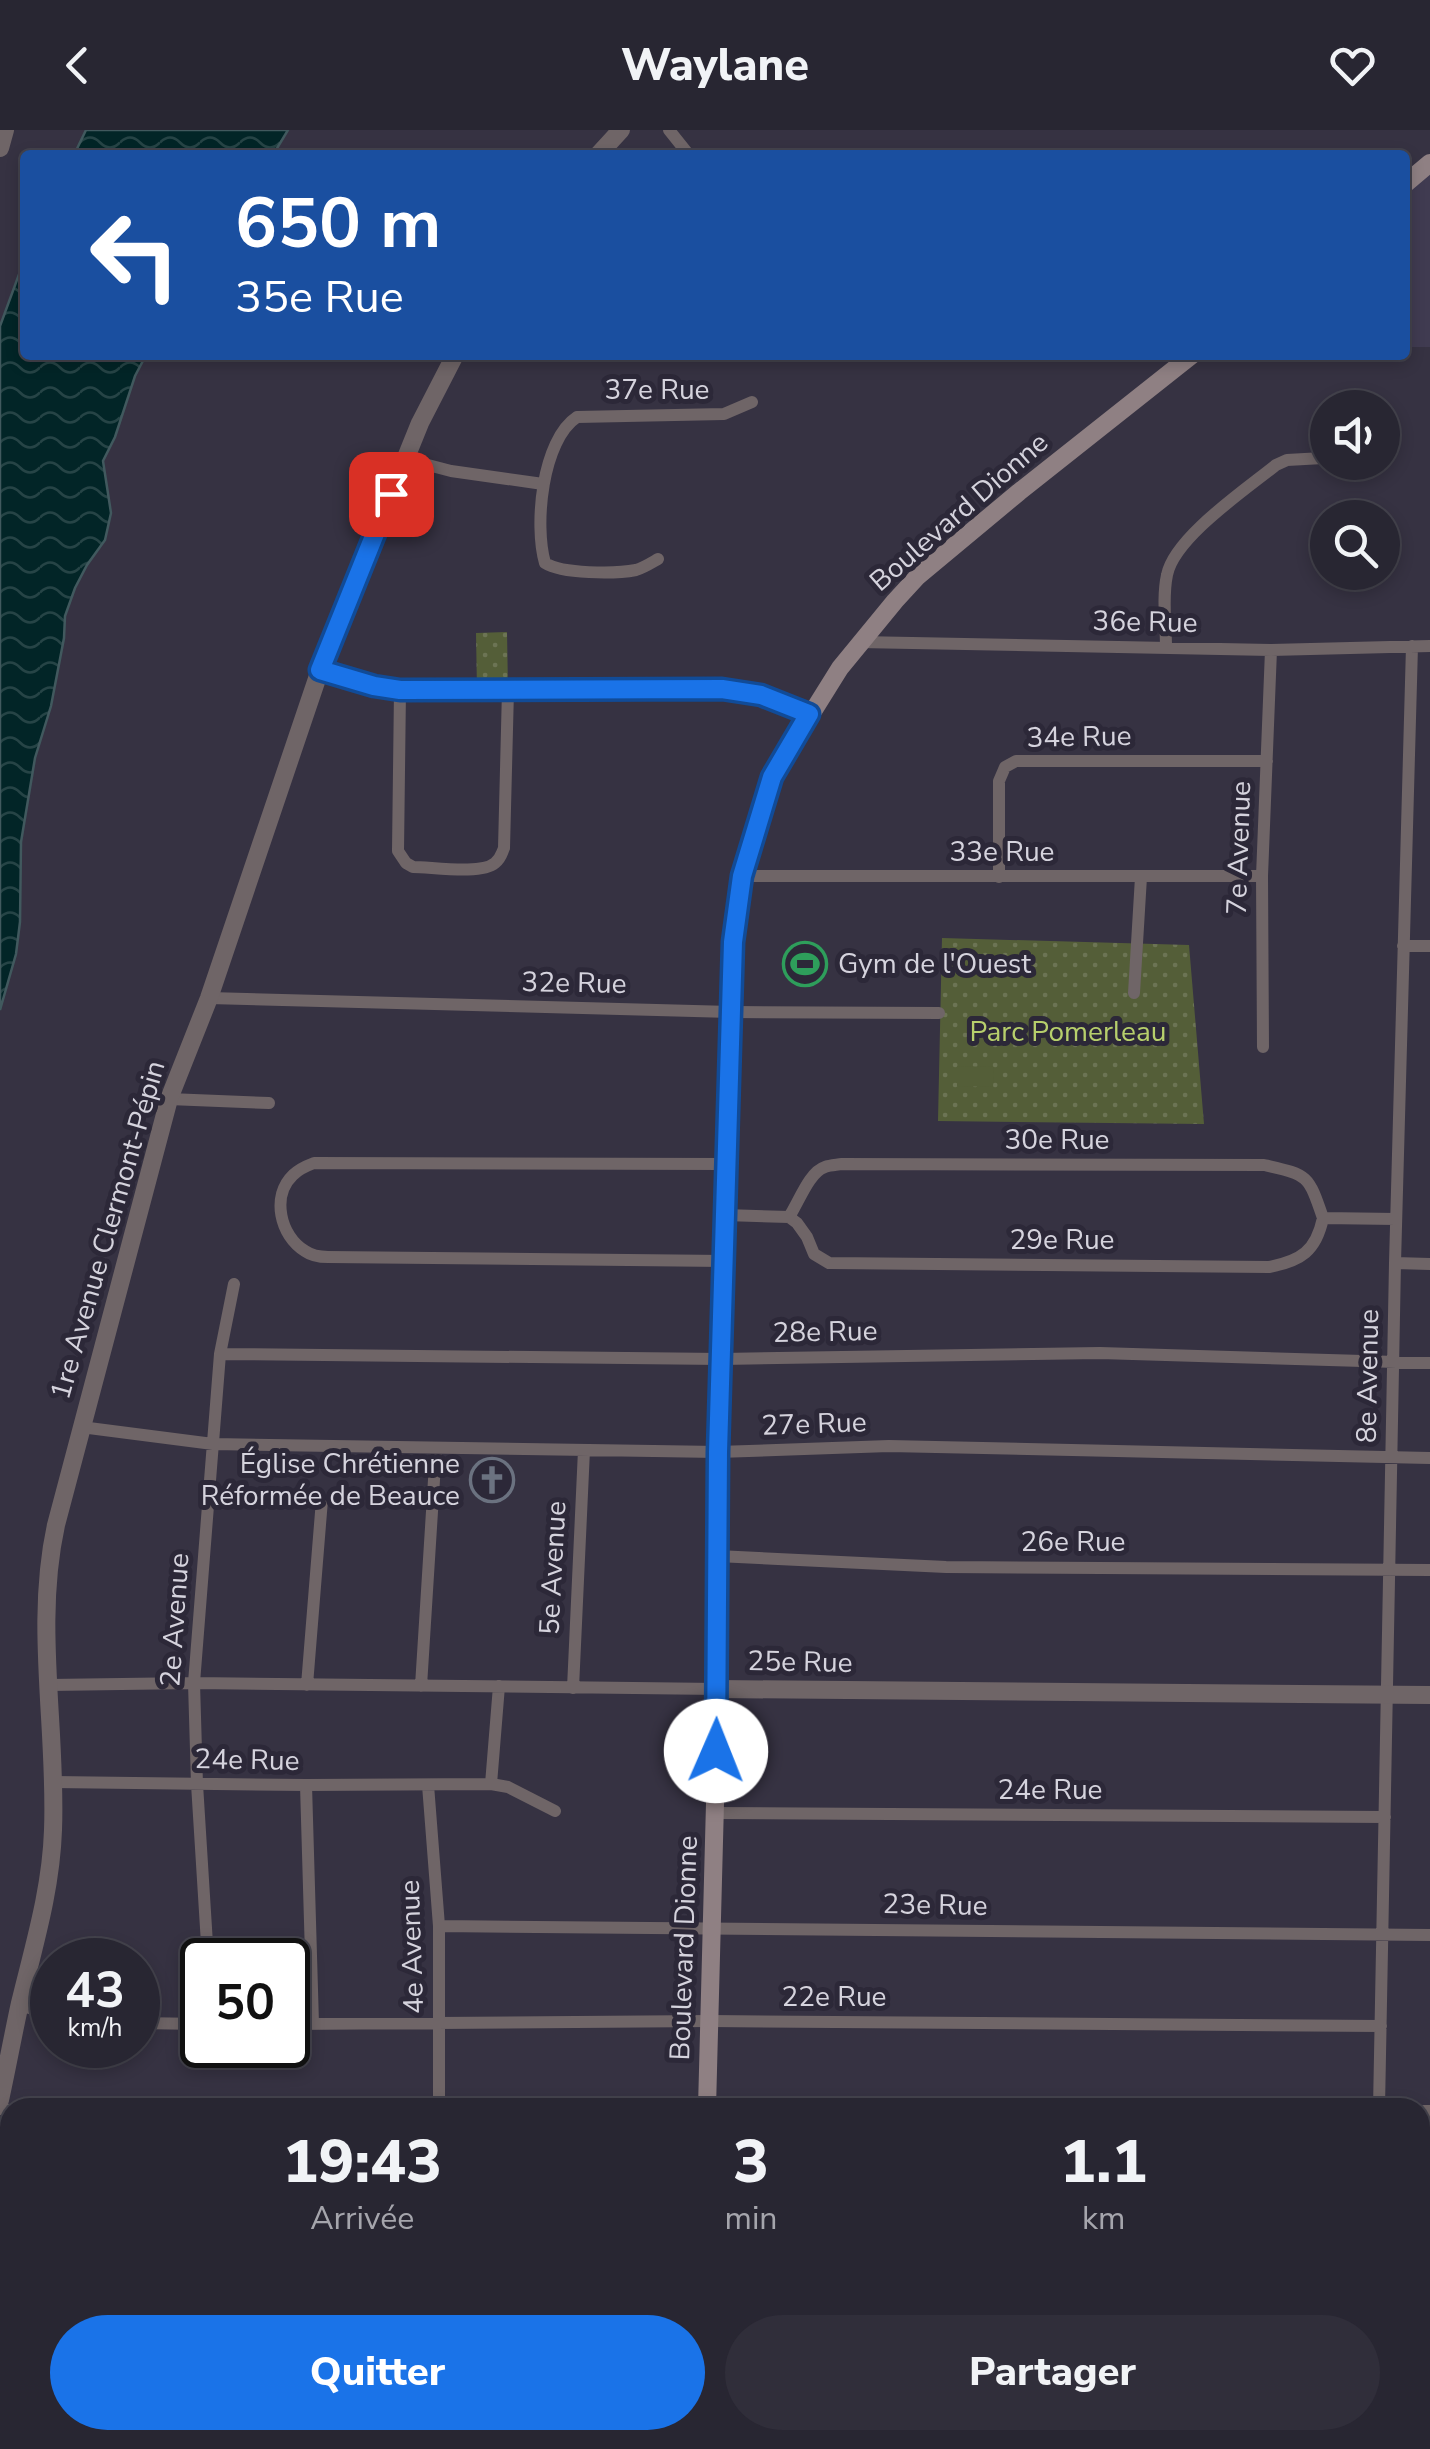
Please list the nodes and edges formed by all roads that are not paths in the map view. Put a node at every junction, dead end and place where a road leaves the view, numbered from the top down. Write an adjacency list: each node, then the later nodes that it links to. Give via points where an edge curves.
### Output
1 (5, 130): 4 (street)
2 (621, 130): 5 (street)
3 (669, 130): 6 (street)
4 (0, 148)
5 (603, 150)
6 (685, 150)
7 (1430, 163): 8 (main road)
8 (1410, 180)
9 (452, 360): 12 (street, 1re Avenue Clermont-Pépin)
10 (1186, 360): 16 (main road, Boulevard Dionne, via 918,576)
11 (752, 402): 14 (street, 37e Rue, via 724,414 577,417 560,434)
12 (405, 459): 14 (street); 21 (street, 1re Avenue Clermont-Pépin)
13 (1310, 459): 17 (street, via 1276,465 1172,557)
14 (544, 484): 15 (street, via 541,547 551,567 624,571)
15 (658, 559)
16 (859, 642): 17 (street, 36e Rue); 24 (main road, Boulevard Dionne)
17 (1166, 646): 20 (street, 36e Rue)
18 (1412, 646): 19 (street, 36e Rue); 20 (street, 36e Rue); 30 (street, 8e Avenue)
19 (1430, 646)
20 (1271, 650): 25 (street, 7e Avenue)
21 (320, 670): 22 (street); 33 (street, 1re Avenue Clermont-Pépin)
22 (400, 690): 23 (street); 23 (street, via 401,858 412,867 472,869 500,857 505,838)
23 (508, 690): 24 (street, via 722,689 761,695)
24 (809, 714): 26 (main road, Boulevard Dionne, via 772,777)
25 (1267, 761): 27 (street, 7e Avenue); 29 (street, 34e Rue, via 1016,761 1005,767 1000,782)
26 (742, 876): 29 (street, 33e Rue); 34 (main road, Boulevard Dionne)
27 (1262, 876): 28 (street, 33e Rue); 36 (street, 7e Avenue)
28 (1141, 877): 29 (street, 33e Rue); 32 (street)
29 (999, 878)
30 (1404, 946): 31 (street); 43 (street, 8e Avenue)
31 (1430, 946)
32 (1134, 993)
33 (208, 998): 34 (street, 32e Rue); 37 (street, 1re Avenue Clermont-Pépin)
34 (731, 1012): 35 (street, 32e Rue); 39 (main road, Boulevard Dionne)
35 (939, 1013)
36 (1263, 1047)
37 (170, 1099): 38 (street); 52 (street, 1re Avenue Clermont-Pépin)
38 (269, 1103)
39 (726, 1164): 40 (main road, Boulevard Dionne); 44 (street, via 314,1162 290,1177 280,1212 295,1243 316,1256)
40 (725, 1216): 41 (street); 44 (main road, Boulevard Dionne)
41 (789, 1216): 42 (street, 29e Rue, via 814,1254 830,1263 1269,1267 1309,1251); 42 (street, 30e Rue, via 811,1177 842,1164 1264,1165 1301,1174)
42 (1323, 1218): 43 (street)
43 (1396, 1219): 45 (street, 8e Avenue)
44 (724, 1262): 49 (main road, Boulevard Dionne)
45 (1395, 1264): 46 (street); 50 (street, 8e Avenue)
46 (1430, 1264)
47 (234, 1284): 48 (street, 2e Avenue)
48 (220, 1354): 49 (street, 28e Rue); 53 (street, 2e Avenue)
49 (722, 1359): 50 (street, 28e Rue, via 1100,1353); 56 (main road, Boulevard Dionne)
50 (1393, 1362): 51 (street, 28e Rue); 57 (street, 8e Avenue)
51 (1430, 1363)
52 (81, 1427): 53 (street, 27e Rue); 64 (street, 1re Avenue Clermont-Pépin, via 51,1545)
53 (213, 1444): 54 (street, 27e Rue); 63 (street, 2e Avenue)
54 (436, 1448): 55 (street, 27e Rue); 66 (street)
55 (584, 1450): 56 (street, 27e Rue); 68 (street, 5e Avenue)
56 (718, 1452): 57 (street, 27e Rue, via 889,1446); 60 (main road, Boulevard Dionne)
57 (1392, 1458): 58 (street, 27e Rue); 61 (street, 8e Avenue)
58 (1430, 1458)
59 (322, 1500): 65 (street)
60 (717, 1556): 61 (street, 26e Rue, via 946,1566); 69 (main road, Boulevard Dionne)
61 (1390, 1570): 62 (street, 26e Rue); 70 (street, 8e Avenue)
62 (1430, 1570)
63 (194, 1683): 64 (street, 25e Rue); 65 (street, 25e Rue); 73 (street, 2e Avenue)
64 (49, 1685): 72 (street, 1re Avenue Clermont-Pépin)
65 (307, 1686): 66 (street, 25e Rue)
66 (420, 1686): 67 (street, 25e Rue)
67 (500, 1686): 68 (street, 25e Rue); 74 (street)
68 (573, 1688): 69 (street, 25e Rue)
69 (718, 1689): 70 (street, 25e Rue); 78 (main road, Boulevard Dionne)
70 (1387, 1695): 71 (street, 25e Rue); 79 (street, 8e Avenue)
71 (1430, 1695)
72 (53, 1782): 73 (street, 24e Rue); 85 (street, 1re Avenue Clermont-Pépin, via 46,1898)
73 (196, 1784): 75 (street, 24e Rue); 84 (street, 2e Avenue)
74 (491, 1784): 76 (street, 24e Rue); 77 (street, 24e Rue)
75 (306, 1786): 76 (street, 24e Rue); 89 (street)
76 (428, 1786): 80 (street, 4e Avenue)
77 (554, 1811)
78 (715, 1813): 79 (street, 24e Rue); 81 (main road, Boulevard Dionne)
79 (1385, 1816): 82 (street, 8e Avenue)
80 (438, 1926): 81 (street, 23e Rue); 88 (street, 4e Avenue)
81 (713, 1928): 82 (street, 23e Rue); 87 (main road, Boulevard Dionne)
82 (1383, 1935): 83 (street, 23e Rue); 90 (street, 8e Avenue)
83 (1430, 1935)
84 (206, 1938)
85 (20, 2005): 86 (street); 91 (street, 1re Avenue Clermont-Pépin)
86 (30, 2008)
87 (710, 2021): 88 (street, 22e Rue); 90 (street, 22e Rue); 93 (main road, Boulevard Dionne)
88 (440, 2023): 89 (street, 22e Rue); 92 (street, 4e Avenue)
89 (313, 2024)
90 (1381, 2026): 94 (street, 8e Avenue)
91 (0, 2098)
92 (439, 2098)
93 (707, 2098)
94 (1380, 2098)

